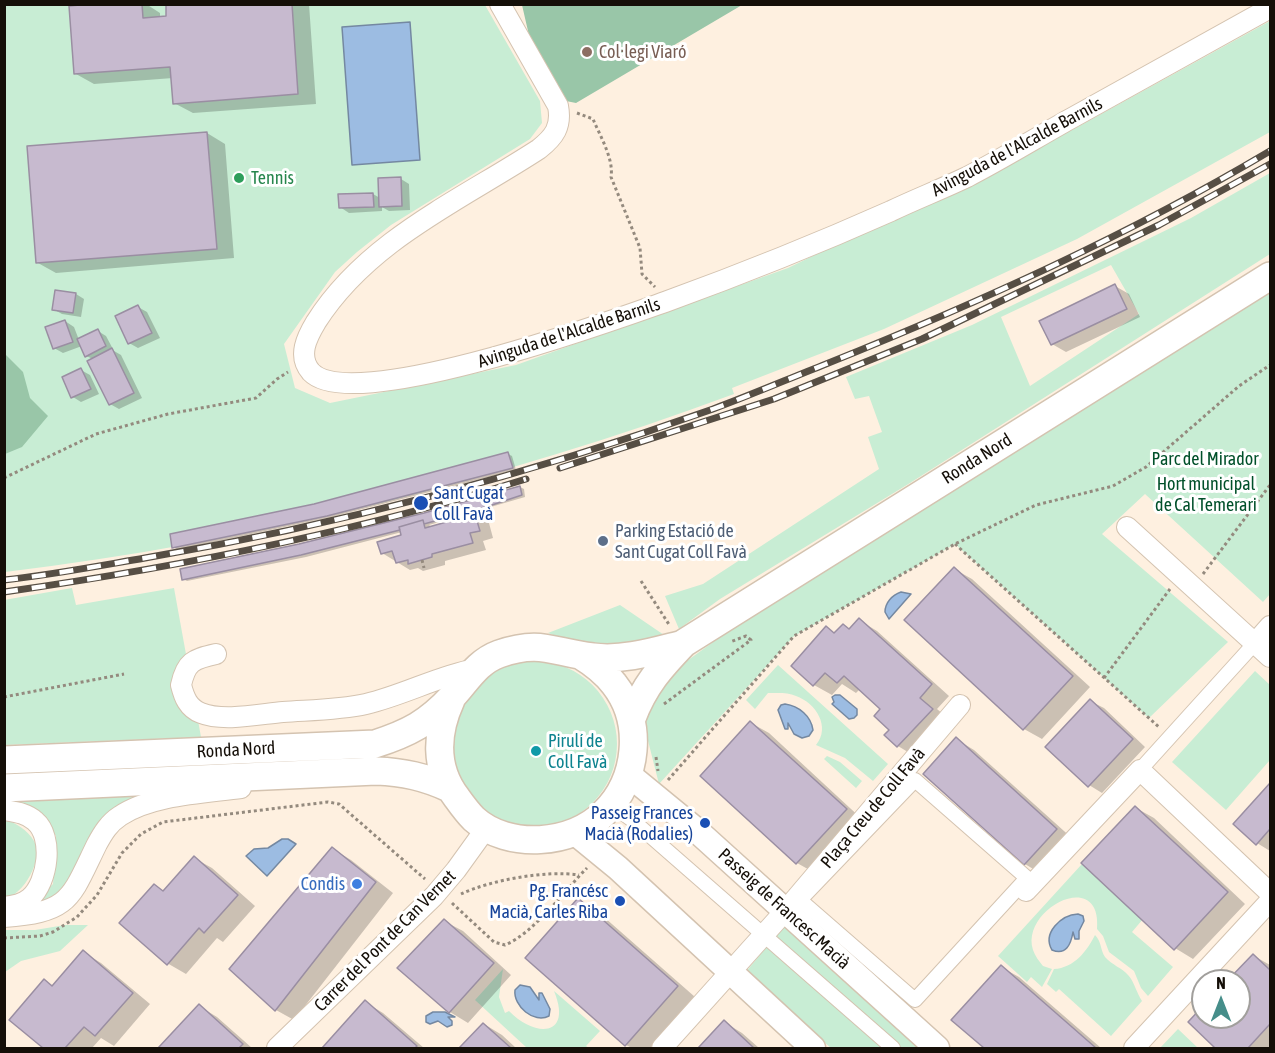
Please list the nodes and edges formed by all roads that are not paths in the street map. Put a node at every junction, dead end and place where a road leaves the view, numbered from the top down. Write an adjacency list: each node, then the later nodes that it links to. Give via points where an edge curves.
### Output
1 (500, 4): 2 (street, Avinguda de l'Alcalde Barnils, via 558,106 556,133 539,149 411,229 361,266 325,307 305,342 305,362 319,378 345,384 418,376 478,363 663,303 800,251 967,177)
2 (1270, 8)
3 (1270, 276): 6 (main road, Ronda Nord)
4 (1127, 527): 7 (street)
5 (1270, 626): 7 (street)
6 (680, 639): 9 (main road, Ronda Nord, via 647,652 594,658); 14 (main road, Ronda Nord, via 643,692)
7 (1255, 643): 10 (street); 16 (street)
8 (216, 654): 11 (street, via 188,664 181,685 189,705 211,716 364,704)
9 (579, 655): 11 (main road, Ronda Nord, via 546,647 514,649); 14 (main road, Ronda Nord, via 615,685)
10 (1270, 657)
11 (475, 669): 12 (main road, Ronda Nord)
12 (453, 696): 15 (main road, Ronda Nord, via 416,729 375,744); 20 (main road, Ronda Nord, via 443,718 439,748)
13 (960, 705): 29 (street, Plaça Creu de Coll Favà)
14 (632, 718): 18 (main road, Ronda Nord)
15 (4, 760)
16 (1140, 770): 25 (street); 26 (street)
17 (336, 773): 19 (main road, Ronda Nord); 20 (main road, Ronda Nord, via 399,772 429,778); 30 (street, Ronda Nord, via 159,801 131,809 106,828 81,880 62,903 48,911)
18 (628, 774): 21 (main road, Ronda Nord); 29 (street, Passeig de Francesc Macià)
19 (4, 788)
20 (449, 788): 23 (main road, Ronda Nord, via 475,820)
21 (612, 805): 24 (main road, Ronda Nord, via 596,821); 31 (street, Passeig de Francesc Macià)
22 (4, 810): 28 (street, via 36,822 47,849 41,884 32,897)
23 (487, 827): 24 (main road, Ronda Nord, via 506,836 530,839); 33 (street, Carrer del Pont de Can Vernet, via 438,891)
24 (574, 832): 32 (street)
25 (1027, 885): 25 (street, via 915,780 800,900 915,1000)
26 (1270, 893)
27 (1270, 901): 38 (street)
28 (4, 907)
29 (786, 910): 31 (street, Plaça Creu de Coll Favà); 37 (street, Passeig de Francesc Macià)
30 (4, 917)
31 (763, 934): 32 (street, Plaça Creu de Coll Favà); 36 (street, Passeig de Francesc Macià)
32 (730, 971): 34 (street, Plaça Creu de Coll Favà); 35 (street)
33 (280, 1048)
34 (662, 1048)
35 (813, 1048)
36 (893, 1048)
37 (937, 1048)
38 (1134, 1048)

